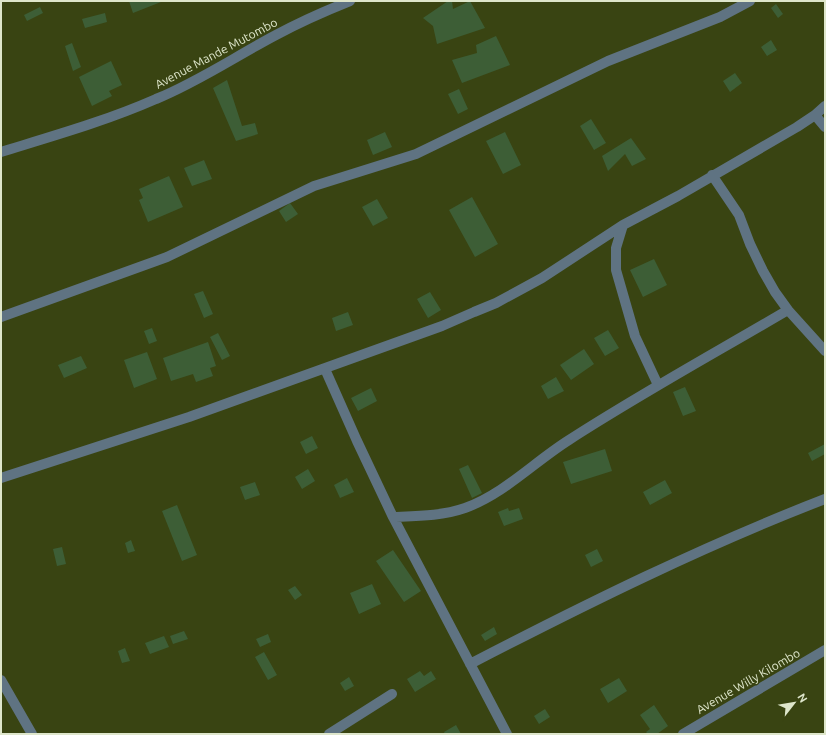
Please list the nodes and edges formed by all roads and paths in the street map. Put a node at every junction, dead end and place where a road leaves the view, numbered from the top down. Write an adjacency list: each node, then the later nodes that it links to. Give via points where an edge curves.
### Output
1 (350, 1): 6 (street, Avenue Mande Mutombo, via 317,14 156,99 85,126)
2 (750, 1): 10 (street, via 720,17 608,61 416,154 314,186 167,257)
3 (825, 106): 4 (street)
4 (815, 115): 5 (street); 7 (street)
5 (825, 127)
6 (1, 152)
7 (712, 176): 8 (street); 9 (street, via 739,215 763,271)
8 (623, 225): 12 (street, via 542,278 496,303 442,326); 13 (street, via 616,248 616,270 635,336)
9 (788, 310): 11 (street); 13 (street)
10 (1, 317)
11 (825, 351)
12 (325, 369): 14 (street, via 189,417); 16 (street)
13 (658, 385): 16 (street, via 556,448 484,501 444,514)
14 (1, 478)
15 (825, 499): 18 (street, via 765,522 653,573)
16 (393, 517): 18 (street)
17 (825, 650): 24 (street, Avenue Willy Kilombo)
18 (470, 664): 23 (street)
19 (1, 680): 21 (street)
20 (392, 694): 22 (street)
21 (32, 734)
22 (329, 734)
23 (506, 734)
24 (683, 734)

